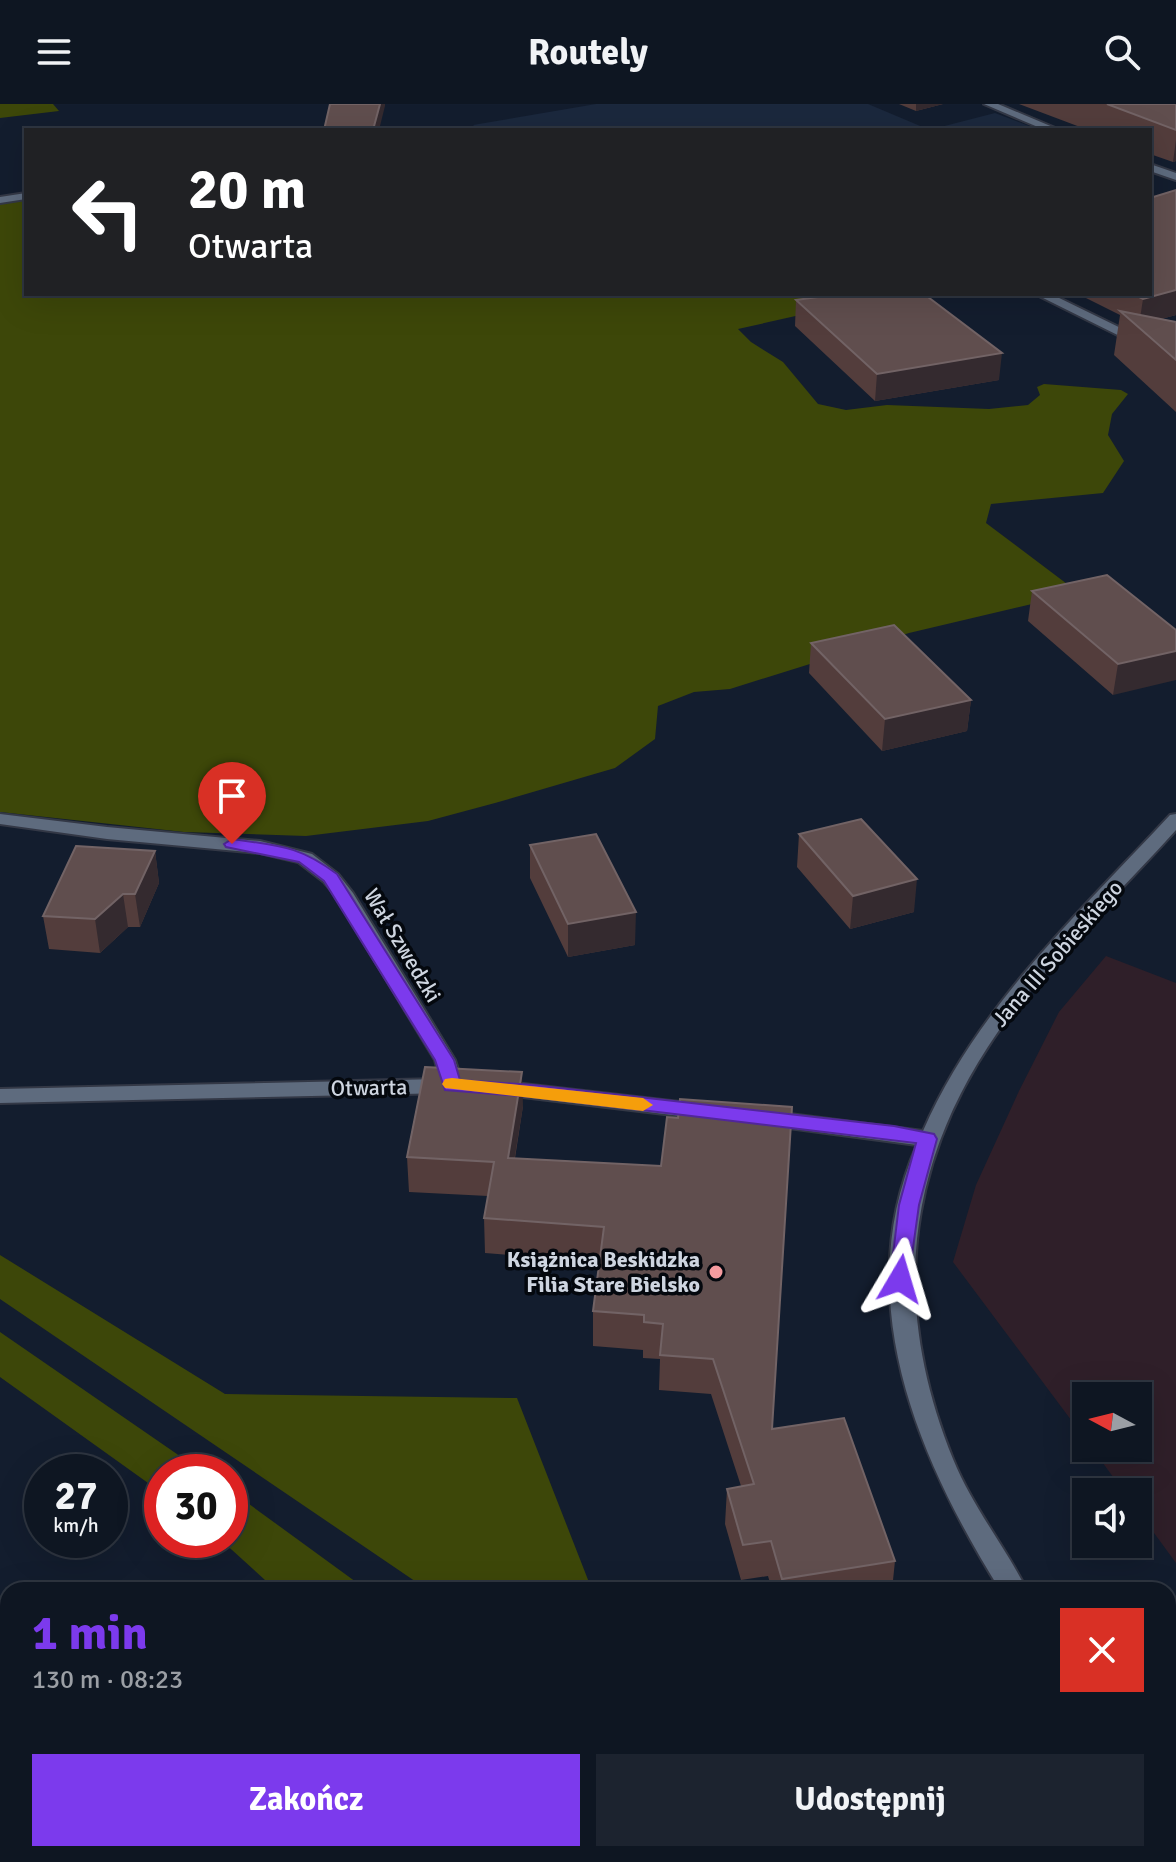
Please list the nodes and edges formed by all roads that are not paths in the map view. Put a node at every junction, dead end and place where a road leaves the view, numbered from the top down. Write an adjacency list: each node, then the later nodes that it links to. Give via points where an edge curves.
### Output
1 (989, 104): 2 (street)
2 (1050, 128)
3 (1152, 168): 4 (street)
4 (1176, 177)
5 (24, 186): 6 (street)
6 (0, 189)
7 (24, 196): 8 (street)
8 (0, 200)
9 (1045, 296): 10 (street)
10 (1176, 360)
11 (0, 819): 13 (street, Wał Szwedzki, via 260,847 305,858 343,893 445,1060)
12 (1176, 819): 15 (street, Jana III Sobieskiego, via 1023,986 959,1078)
13 (452, 1085): 14 (street, Otwarta); 15 (street, Otwarta)
14 (0, 1096)
15 (927, 1139): 16 (street, Jana III Sobieskiego, via 909,1205 900,1279 908,1355 940,1459)
16 (1009, 1582)

